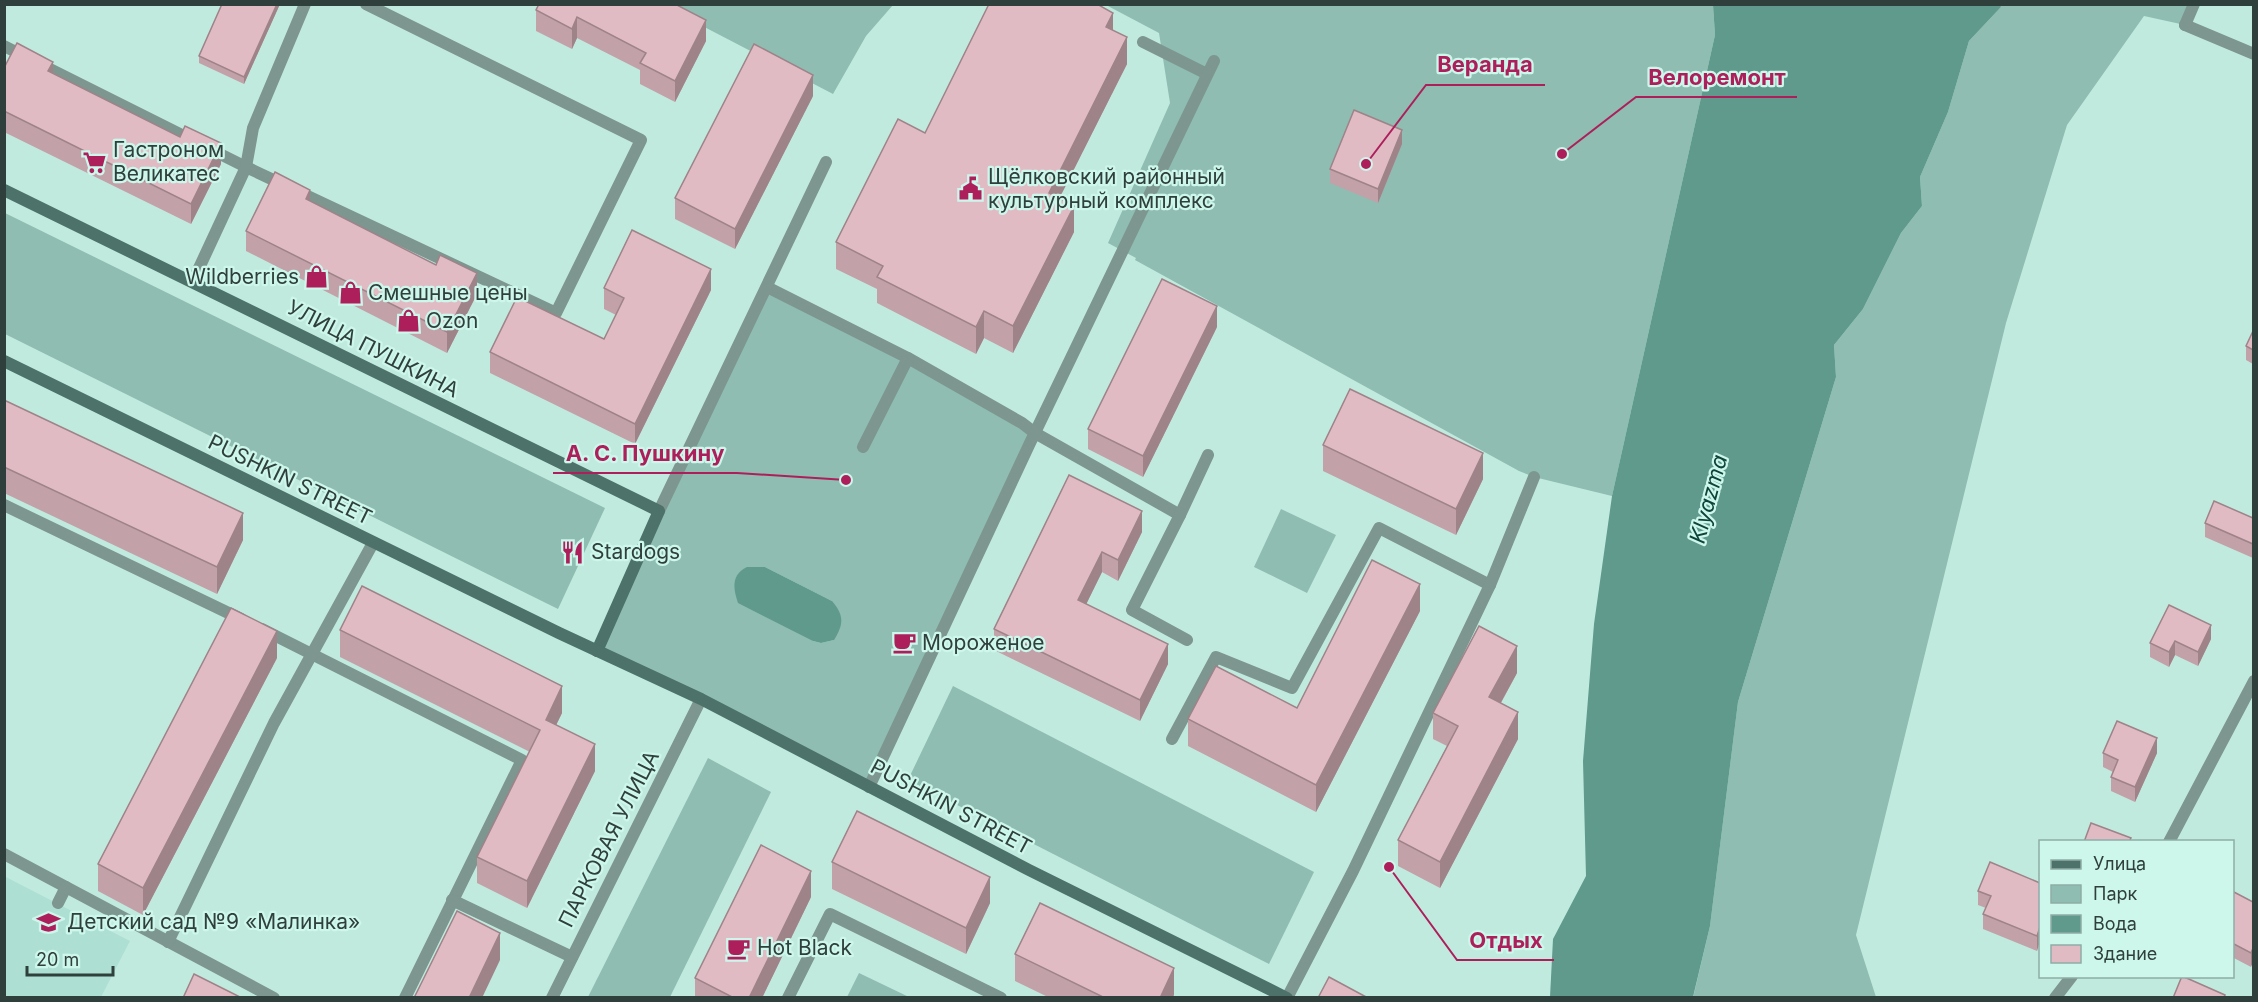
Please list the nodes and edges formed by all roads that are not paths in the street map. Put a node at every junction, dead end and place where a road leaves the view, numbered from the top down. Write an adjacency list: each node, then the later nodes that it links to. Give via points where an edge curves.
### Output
1 (304, 4): 10 (street, via 253,128)
2 (366, 4): 10 (street, via 641,140 556,313)
3 (2194, 4): 6 (street, via 2185,25)
4 (1143, 42): 8 (street)
5 (4, 46): 10 (street)
6 (2253, 54)
7 (1214, 61): 8 (street)
8 (1207, 74): 16 (street)
9 (826, 162): 13 (street)
10 (246, 167): 12 (street)
11 (4, 190): 12 (street, УЛИЦА ПУШКИНА)
12 (193, 281): 21 (street, УЛИЦА ПУШКИНА)
13 (767, 287): 14 (street); 21 (street)
14 (908, 358): 16 (street); 17 (street)
15 (4, 361): 23 (street, PUSHKIN STREET)
16 (1035, 433): 22 (street); 31 (street)
17 (863, 447)
18 (1208, 455): 22 (street)
19 (1534, 477): 24 (street)
20 (4, 505): 27 (street)
21 (660, 511): 26 (street)
22 (1180, 514): 25 (street, via 1132,610)
23 (373, 543): 26 (street, PUSHKIN STREET); 27 (street)
24 (1490, 585): 30 (street, via 1379,528 1292,688 1216,657); 45 (street, via 1353,871)
25 (1187, 640)
26 (597, 651): 29 (street, PUSHKIN STREET)
27 (313, 654): 35 (street, via 522,760); 37 (street, via 274,723)
28 (2253, 681): 32 (street)
29 (701, 699): 31 (street, PUSHKIN STREET); 38 (street, ПАРКОВАЯ УЛИЦА)
30 (1172, 739)
31 (869, 787): 45 (street, PUSHKIN STREET)
32 (2170, 840)
33 (4, 854): 34 (street)
34 (66, 887): 36 (street); 37 (street)
35 (452, 900): 38 (street); 41 (street)
36 (58, 903)
37 (168, 942): 40 (street)
38 (572, 957): 42 (street, ПАРКОВАЯ УЛИЦА)
39 (2070, 978): 46 (street)
40 (274, 998)
41 (405, 998)
42 (552, 998)
43 (788, 998): 44 (street, via 830,914)
44 (1001, 998)
45 (1287, 998)
46 (2055, 998)

